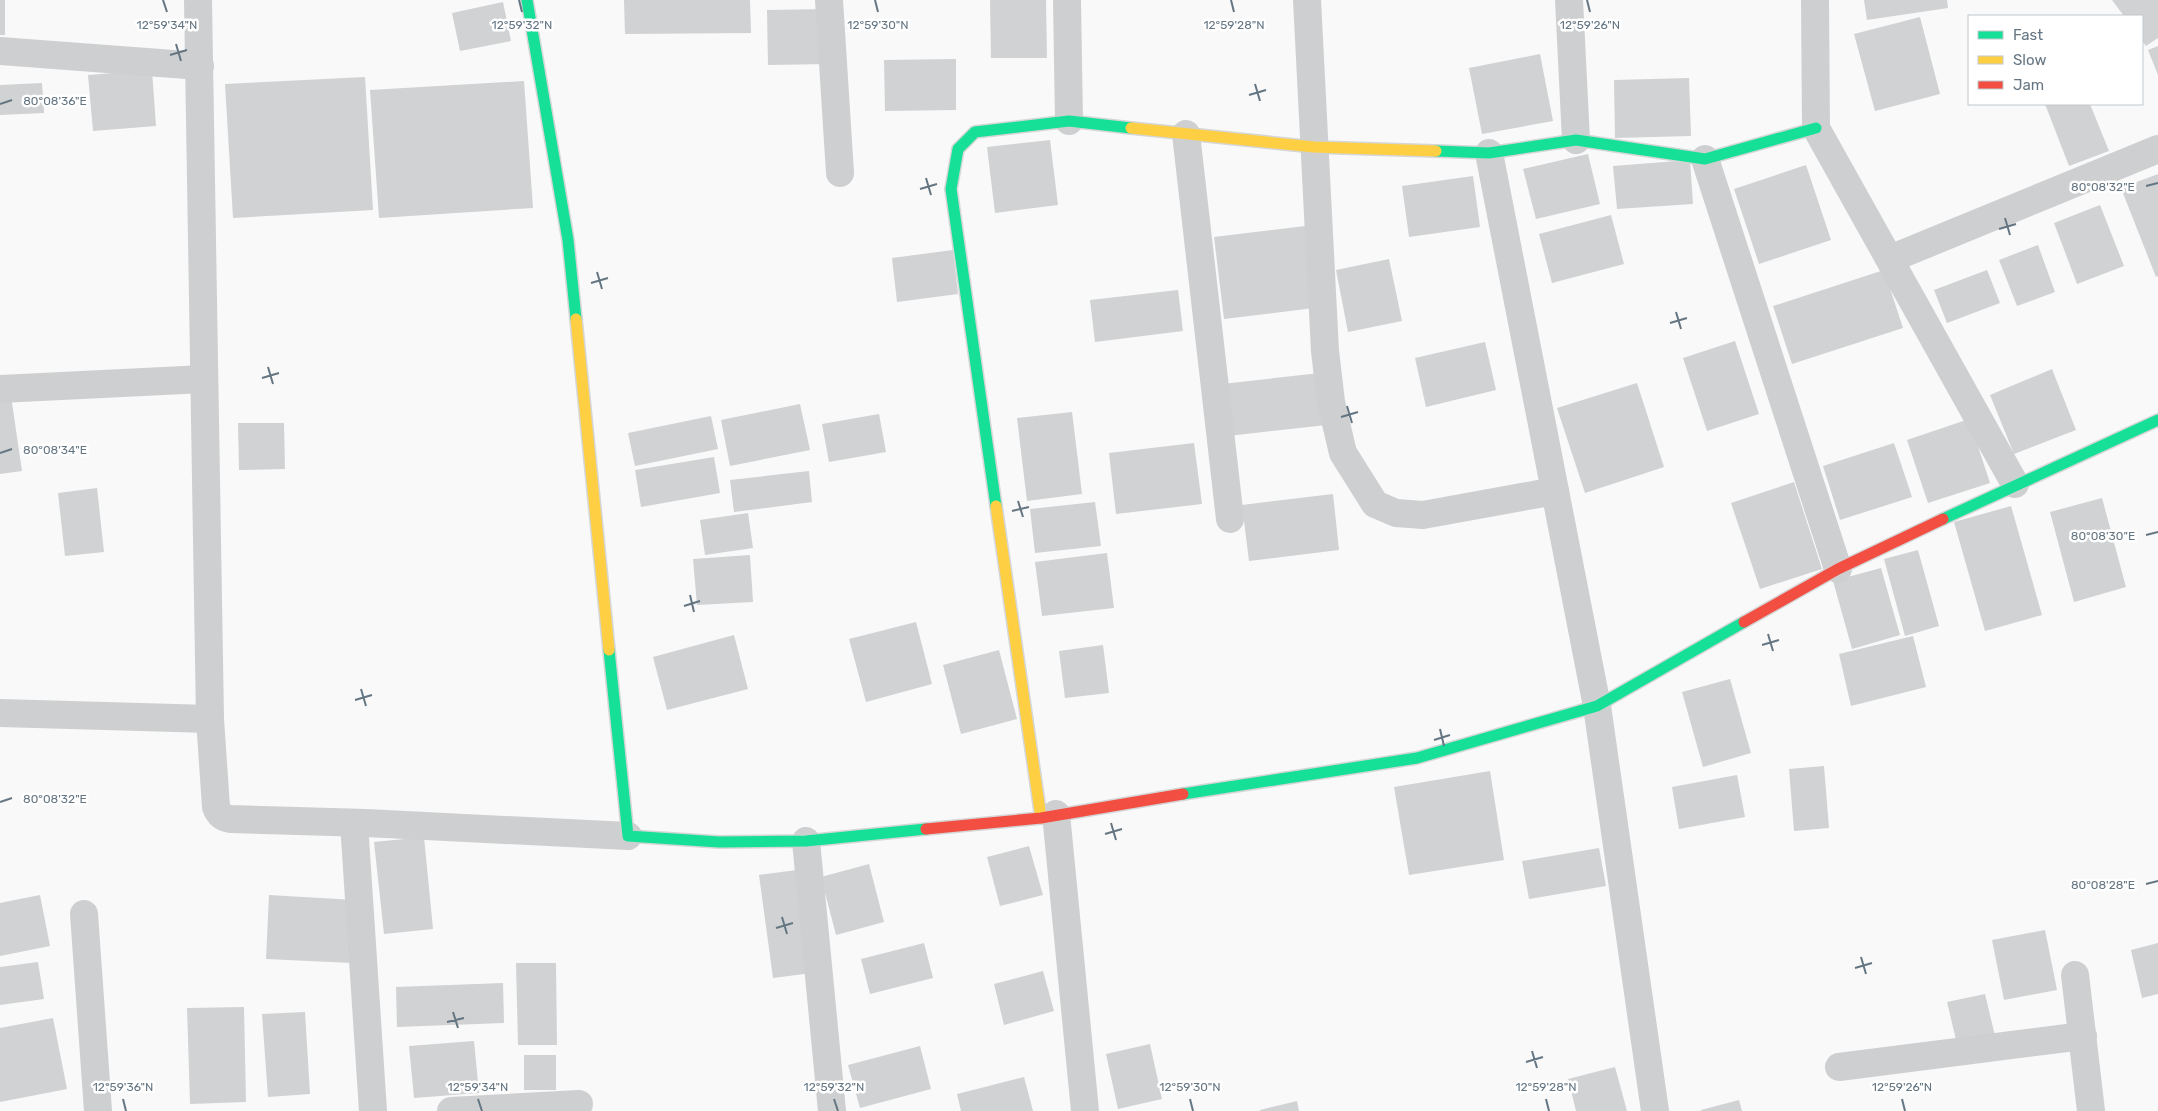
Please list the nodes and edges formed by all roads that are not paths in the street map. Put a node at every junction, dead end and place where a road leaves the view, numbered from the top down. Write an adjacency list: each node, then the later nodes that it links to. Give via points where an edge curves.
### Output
1 (198, 0): 9 (street)
2 (527, 0): 32 (street, via 568,240)
3 (829, 0): 18 (street)
4 (1067, 0): 10 (street)
5 (1307, 0): 14 (street)
6 (1569, 0): 13 (street)
7 (1814, 0): 11 (street)
8 (0, 51): 9 (street)
9 (200, 66): 20 (street)
10 (1069, 121): 12 (street); 30 (street, via 974,132 958,149 951,189)
11 (1816, 128): 17 (street); 19 (street)
12 (1186, 134): 14 (street); 25 (street)
13 (1576, 140): 16 (street); 17 (street)
14 (1314, 148): 16 (street); 24 (street, via 1325,351 1331,402 1343,453 1375,504 1396,513 1423,515)
15 (2158, 149): 19 (street)
16 (1489, 152): 24 (street)
17 (1705, 158): 26 (street)
18 (840, 173)
19 (1890, 259): 23 (street)
20 (204, 379): 21 (street); 29 (street)
21 (0, 389)
22 (2158, 420): 23 (street)
23 (2015, 484): 26 (street)
24 (1555, 491): 27 (street)
25 (1230, 519)
26 (1838, 569): 27 (street)
27 (1597, 706): 30 (street, via 1417,758); 44 (street)
28 (0, 713): 29 (street)
29 (210, 719): 31 (street, via 216,807 221,815 231,819)
30 (1048, 816): 33 (street); 43 (street)
31 (354, 823): 32 (street); 40 (street)
32 (628, 836): 33 (street, via 719,842)
33 (806, 841): 42 (street)
34 (84, 914): 39 (street)
35 (2075, 975): 36 (street)
36 (2082, 1036): 37 (street); 45 (street)
37 (1839, 1067)
38 (579, 1104): 41 (street)
39 (98, 1111)
40 (373, 1111)
41 (451, 1111)
42 (832, 1111)
43 (1086, 1111)
44 (1655, 1111)
45 (2091, 1111)

